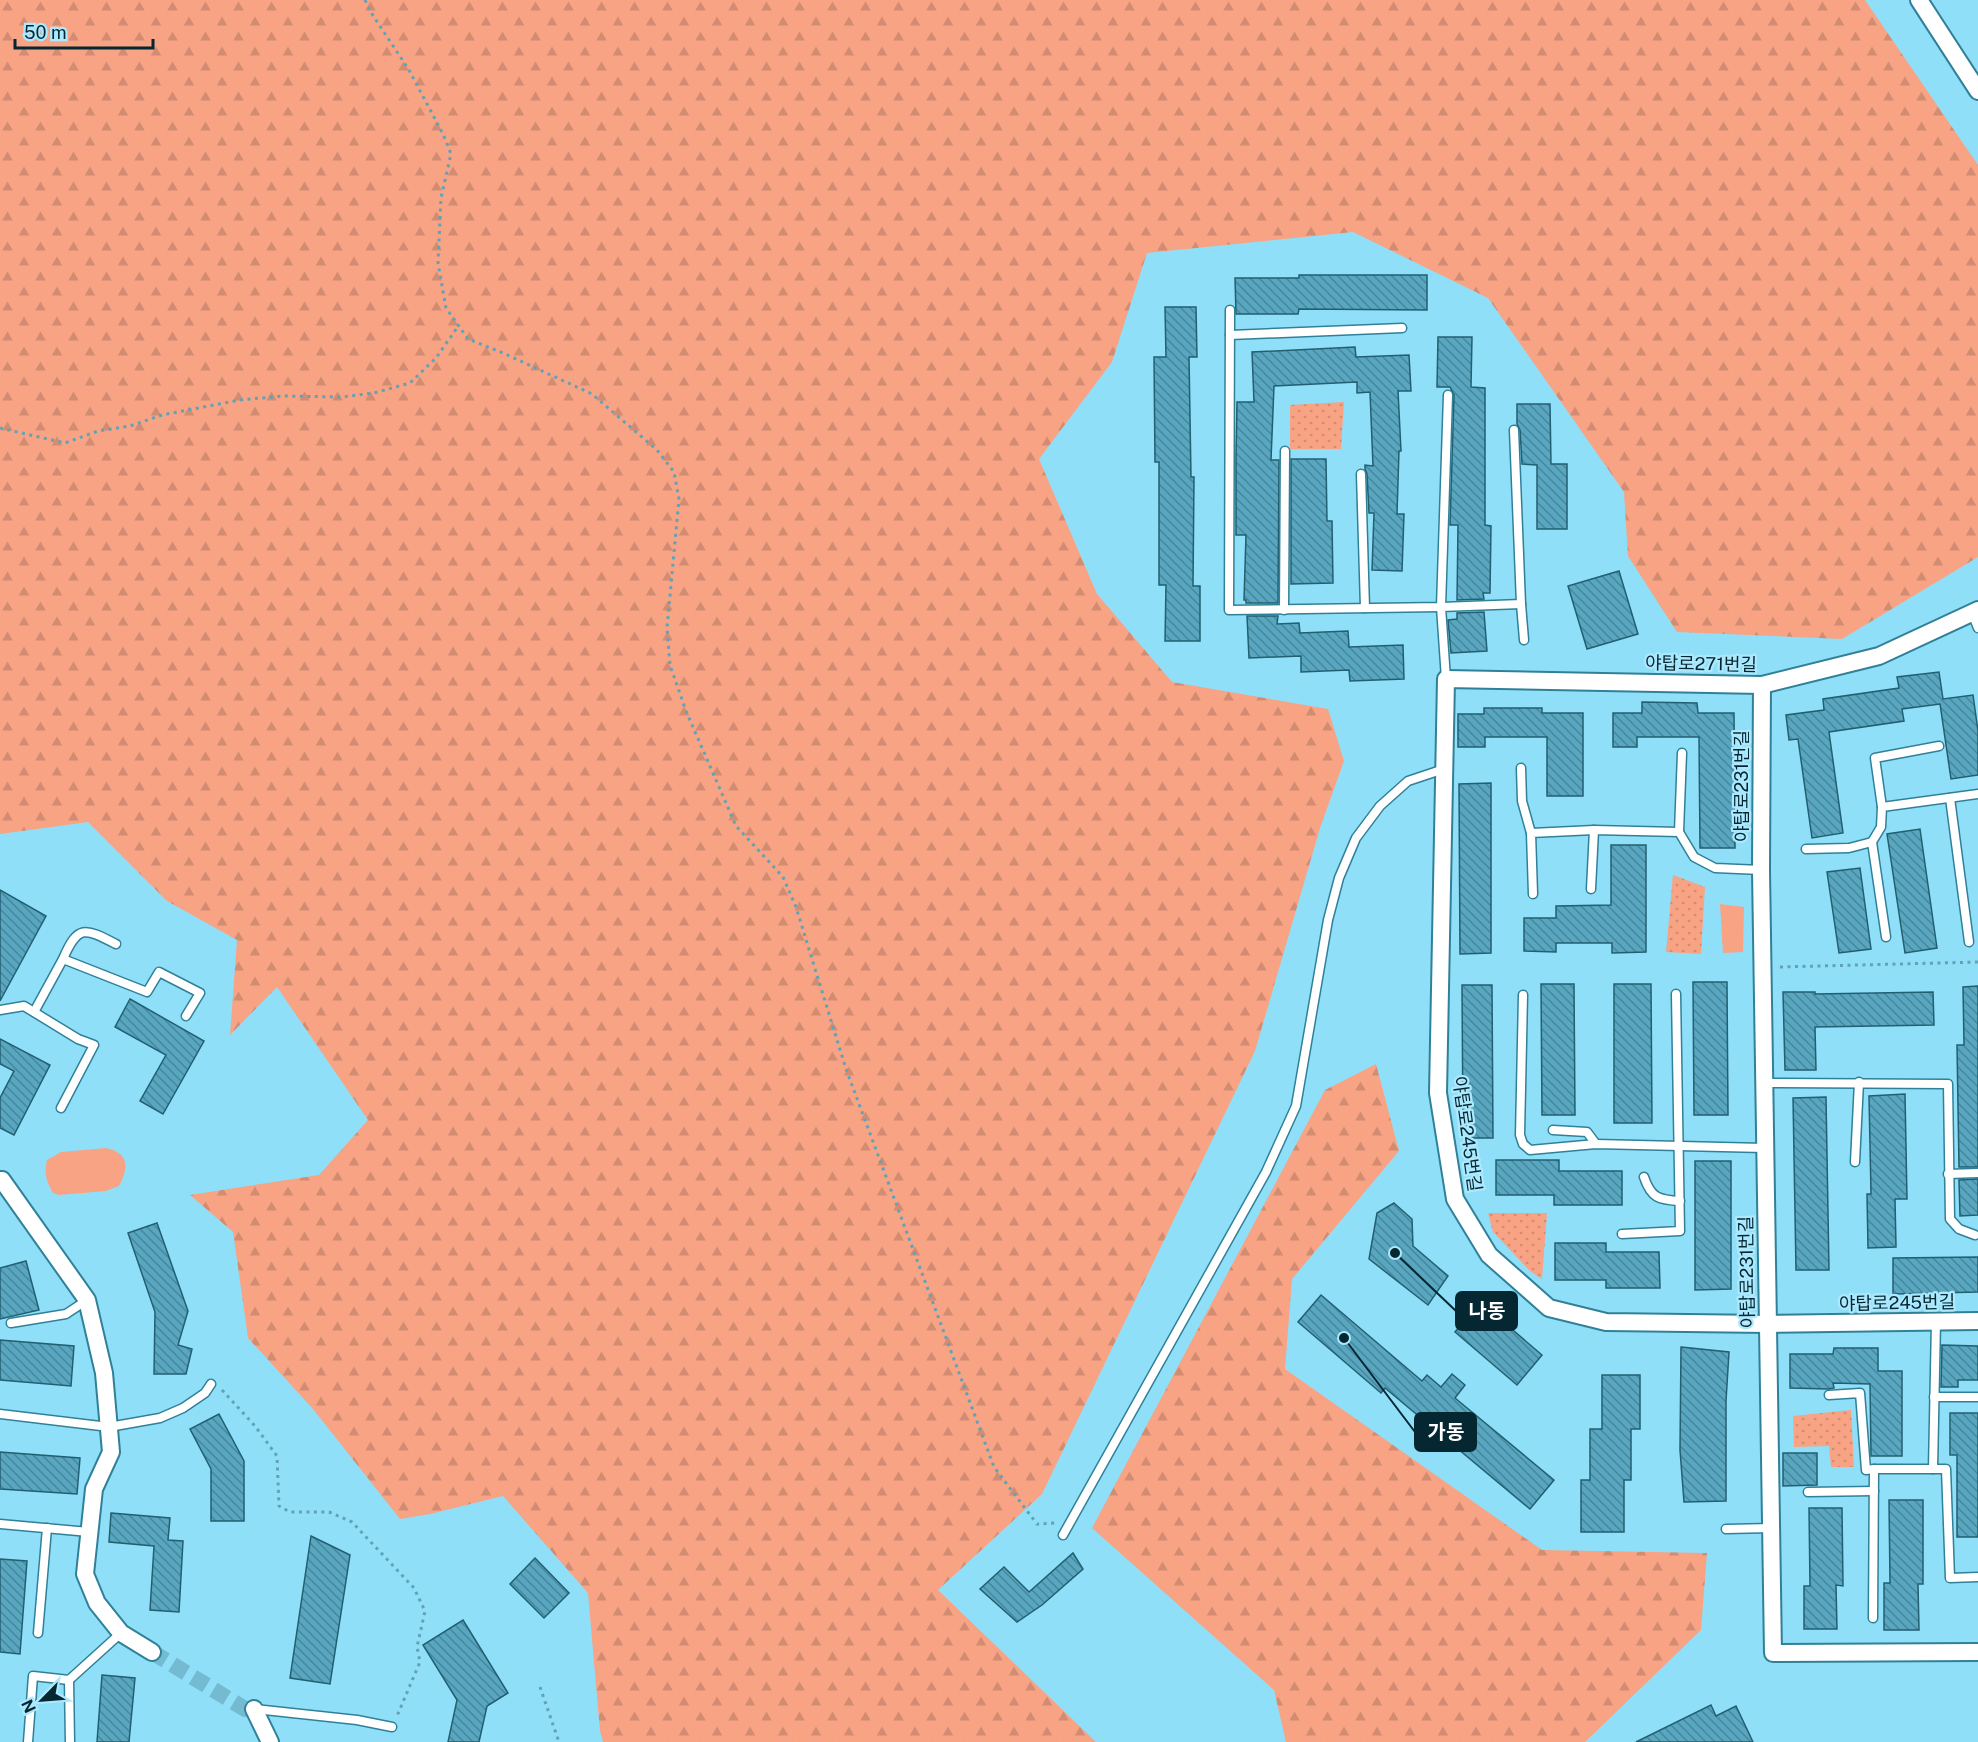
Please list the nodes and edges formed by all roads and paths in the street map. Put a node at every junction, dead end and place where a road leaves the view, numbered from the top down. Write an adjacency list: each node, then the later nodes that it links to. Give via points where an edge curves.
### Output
1 (365, 0): 5 (path, via 410,70 451,154 441,198 438,263 446,308)
2 (1919, 0): 3 (street)
3 (1978, 91)
4 (1230, 310): 7 (lane)
5 (459, 326): 9 (path, via 436,358 410,383 374,393 240,400 98,431 65,443); 77 (path, via 468,339 592,394 657,450 674,472 678,499 667,628 670,665 686,711 735,826 783,877 796,908 846,1069 994,1467 1037,1524)
6 (1402, 328): 7 (lane)
7 (1230, 335): 16 (lane, via 1229,609)
8 (1448, 395): 14 (lane)
9 (0, 428)
10 (1514, 430): 13 (lane)
11 (1285, 451): 16 (lane)
12 (1361, 474): 15 (lane)
13 (1521, 604): 14 (lane); 18 (lane)
14 (1441, 607): 15 (lane); 19 (lane)
15 (1365, 608): 16 (lane)
16 (1284, 610)
17 (1976, 617): 20 (street, 야탑로271번길, via 1879,656)
18 (1524, 640)
19 (1446, 679): 20 (street, 야탑로271번길); 24 (street, 야탑로245번길)
20 (1761, 685): 33 (street, 야탑로231번길)
21 (1939, 747): 27 (lane, via 1875,758)
22 (1682, 753): 29 (lane)
23 (1521, 768): 30 (lane, via 1522,801)
24 (1444, 769): 66 (street, 야탑로245번길, via 1438,1093 1455,1199 1490,1256 1550,1308 1606,1322); 77 (lane, via 1408,781 1380,806 1356,838 1339,878 1328,920 1296,1106 1286,1132)
25 (1978, 794): 26 (lane)
26 (1950, 798): 27 (lane); 37 (lane)
27 (1882, 807): 31 (lane, via 1881,827)
28 (1594, 830): 29 (lane); 30 (lane); 34 (lane)
29 (1679, 832): 33 (lane, via 1694,857 1715,868)
30 (1531, 833): 35 (lane)
31 (1872, 842): 32 (lane, via 1849,848); 36 (lane)
32 (1806, 849)
33 (1761, 870): 41 (street, 야탑로231번길)
34 (1591, 889)
35 (1533, 894)
36 (1886, 936)
37 (1970, 942)
38 (116, 944): 39 (lane, via 93,932 81,933 72,940)
39 (63, 960): 45 (lane); 46 (lane, via 147,992 159,972 200,993)
40 (1978, 962): 41 (path)
41 (1763, 968): 48 (street, 야탑로231번길)
42 (1676, 994): 52 (lane)
43 (1523, 995): 51 (lane, via 1523,1144 1530,1150)
44 (0, 1010): 45 (lane, via 24,1006)
45 (34, 1012): 49 (lane, via 94,1045)
46 (186, 1016)
47 (1859, 1082): 48 (lane); 54 (lane); 56 (lane, via 1947,1084)
48 (1764, 1083): 53 (street, 야탑로231번길)
49 (61, 1108)
50 (1552, 1130): 51 (lane, via 1587,1132)
51 (1596, 1144): 52 (lane)
52 (1678, 1145): 53 (lane); 59 (lane)
53 (1764, 1149): 66 (street, 야탑로231번길)
54 (1856, 1162)
55 (1978, 1173): 56 (lane)
56 (1948, 1174): 61 (lane, via 1950,1219 1959,1229)
57 (1644, 1178): 59 (lane, via 1653,1195 1661,1200)
58 (1, 1180): 62 (street)
59 (1680, 1201): 60 (lane, via 1680,1231)
60 (1622, 1234)
61 (1975, 1235)
62 (87, 1300): 65 (lane, via 66,1314); 72 (street, via 104,1373)
63 (1936, 1321): 64 (street, 야탑로245번길); 66 (street, 야탑로245번길); 69 (lane)
64 (1978, 1321)
65 (11, 1323)
66 (1767, 1324): 81 (street, 야탑로231번길)
67 (211, 1384): 72 (lane, via 183,1408 160,1418); 93 (path, via 221,1389 255,1426 277,1456 279,1506 290,1512 330,1512 352,1522 414,1588 425,1611 417,1647 420,1662)
68 (1829, 1395): 73 (lane, via 1860,1393 1866,1470)
69 (1934, 1397): 70 (lane); 74 (lane)
70 (1978, 1397)
71 (0, 1414): 72 (lane)
72 (109, 1427): 82 (street, via 111,1452 94,1489)
73 (1874, 1469): 74 (lane); 75 (lane)
74 (1933, 1469): 84 (lane, via 1946,1469 1950,1578)
75 (1874, 1491): 76 (lane); 85 (lane)
76 (1808, 1492)
77 (1071, 1521): 83 (lane)
78 (0, 1524): 79 (lane)
79 (47, 1528): 82 (lane); 86 (lane)
80 (1726, 1528): 81 (lane)
81 (1772, 1528): 89 (street, 야탑로231번길, via 1773,1653)
82 (89, 1532): 87 (street, via 85,1574 97,1603)
83 (1063, 1535)
84 (1978, 1577)
85 (1873, 1618)
86 (38, 1633)
87 (121, 1633): 88 (street); 90 (lane)
88 (152, 1652)
89 (1978, 1652)
90 (69, 1680): 94 (lane, via 33,1676); 95 (lane)
91 (540, 1688): 97 (path)
92 (254, 1709): 93 (lane); 96 (street)
93 (392, 1727)
94 (28, 1742)
95 (70, 1742)
96 (270, 1742)
97 (559, 1742)

